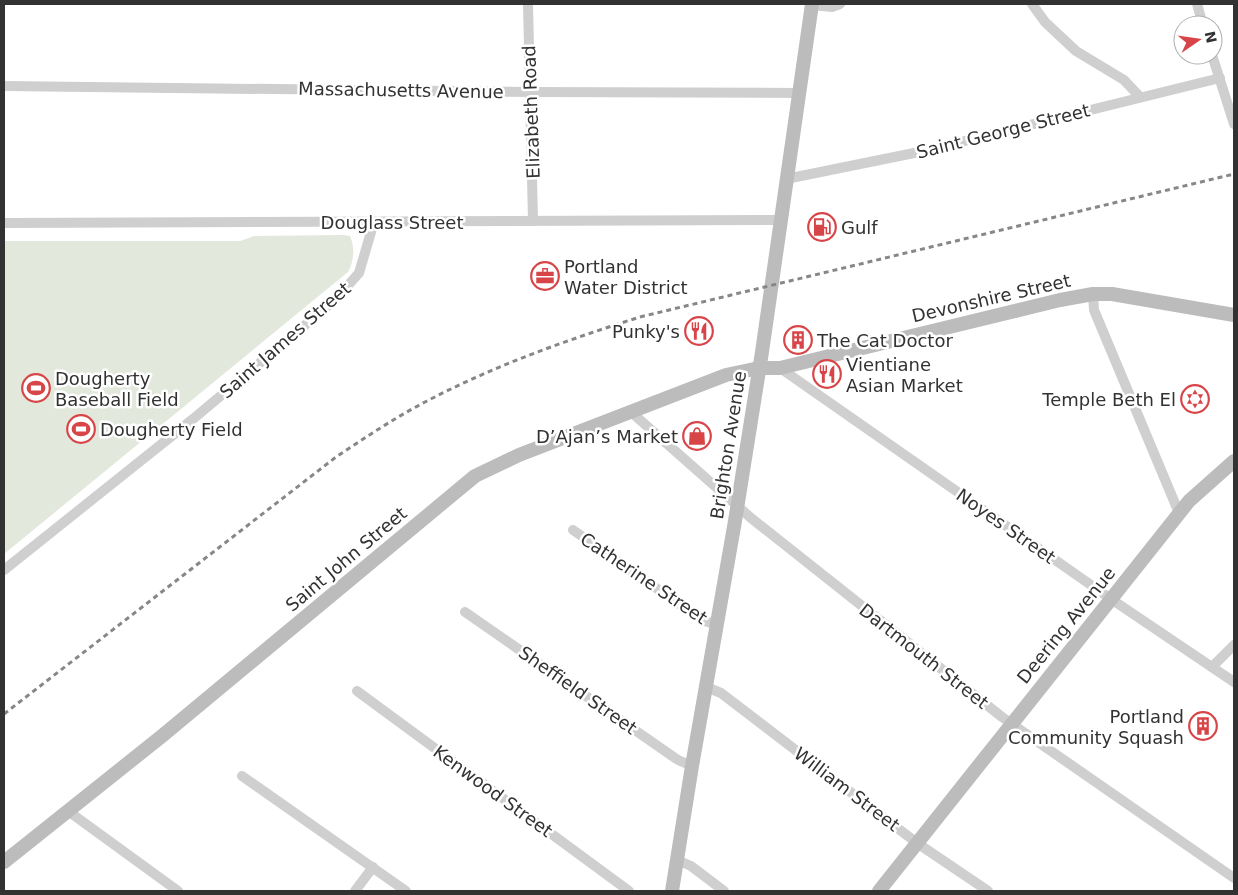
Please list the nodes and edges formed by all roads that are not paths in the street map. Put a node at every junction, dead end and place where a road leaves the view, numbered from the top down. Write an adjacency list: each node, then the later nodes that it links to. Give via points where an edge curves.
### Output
1 (528, 4): 8 (street, Elizabeth Road)
2 (812, 4): 3 (street, via 832,7); 9 (main road, Brighton Avenue)
3 (840, 4)
4 (1032, 4): 10 (street, via 1045,22 1076,51 1124,80)
5 (1215, 65): 6 (street)
6 (1220, 78): 10 (street, Saint George Street); 11 (street)
7 (4, 86): 8 (street, Massachusetts Avenue)
8 (530, 92): 9 (street, Massachusetts Avenue); 14 (street, Elizabeth Road)
9 (799, 93): 12 (main road, Brighton Avenue)
10 (1140, 97): 12 (street, Saint George Street, via 933,148)
11 (1234, 124)
12 (786, 179): 13 (main road, Brighton Avenue)
13 (780, 220): 14 (street, Douglass Street); 19 (main road, Brighton Avenue)
14 (533, 221): 15 (street, Douglass Street)
15 (374, 222): 16 (street, Douglass Street); 26 (street, Saint James Street, via 359,273 331,304)
16 (4, 223)
17 (1093, 294): 18 (main road, Devonshire Street, via 1112,294); 20 (main road, Devonshire Street); 24 (street, via 1094,310)
18 (1234, 315)
19 (759, 368): 20 (main road, Devonshire Street); 21 (main road, Saint John Street, via 726,375); 23 (main road, Brighton Avenue)
20 (780, 368): 27 (street, Noyes Street)
21 (631, 412): 23 (street, Dartmouth Street); 38 (main road, Saint John Street, via 519,455 475,476)
22 (1234, 461): 24 (main road, Deering Avenue)
23 (737, 506): 29 (main road, Brighton Avenue); 35 (street, Dartmouth Street)
24 (1179, 513): 27 (main road, Deering Avenue)
25 (573, 530): 29 (street, Catherine Street, via 702,620)
26 (4, 570)
27 (1111, 599): 31 (street, Noyes Street); 35 (main road, Deering Avenue)
28 (465, 612): 36 (street, Sheffield Street, via 678,760)
29 (716, 625): 33 (main road, Brighton Avenue)
30 (1234, 646): 31 (street)
31 (1212, 667): 32 (street, Noyes Street)
32 (1234, 682)
33 (706, 687): 36 (main road, Brighton Avenue); 39 (street, William Street, via 721,692)
34 (357, 691): 47 (street, Kenwood Street)
35 (1010, 724): 39 (main road, Deering Avenue); 43 (street, Dartmouth Street)
36 (692, 766): 40 (main road, Brighton Avenue)
37 (242, 776): 42 (street)
38 (68, 811): 41 (main road, Saint John Street); 44 (street)
39 (917, 843): 50 (main road, Deering Avenue); 51 (street, William Street)
40 (678, 860): 48 (main road, Brighton Avenue); 49 (street)
41 (4, 862)
42 (373, 867): 45 (street); 46 (street)
43 (1234, 878)
44 (178, 891)
45 (355, 891)
46 (406, 891)
47 (629, 891)
48 (672, 891)
49 (724, 891)
50 (879, 891)
51 (988, 891)

